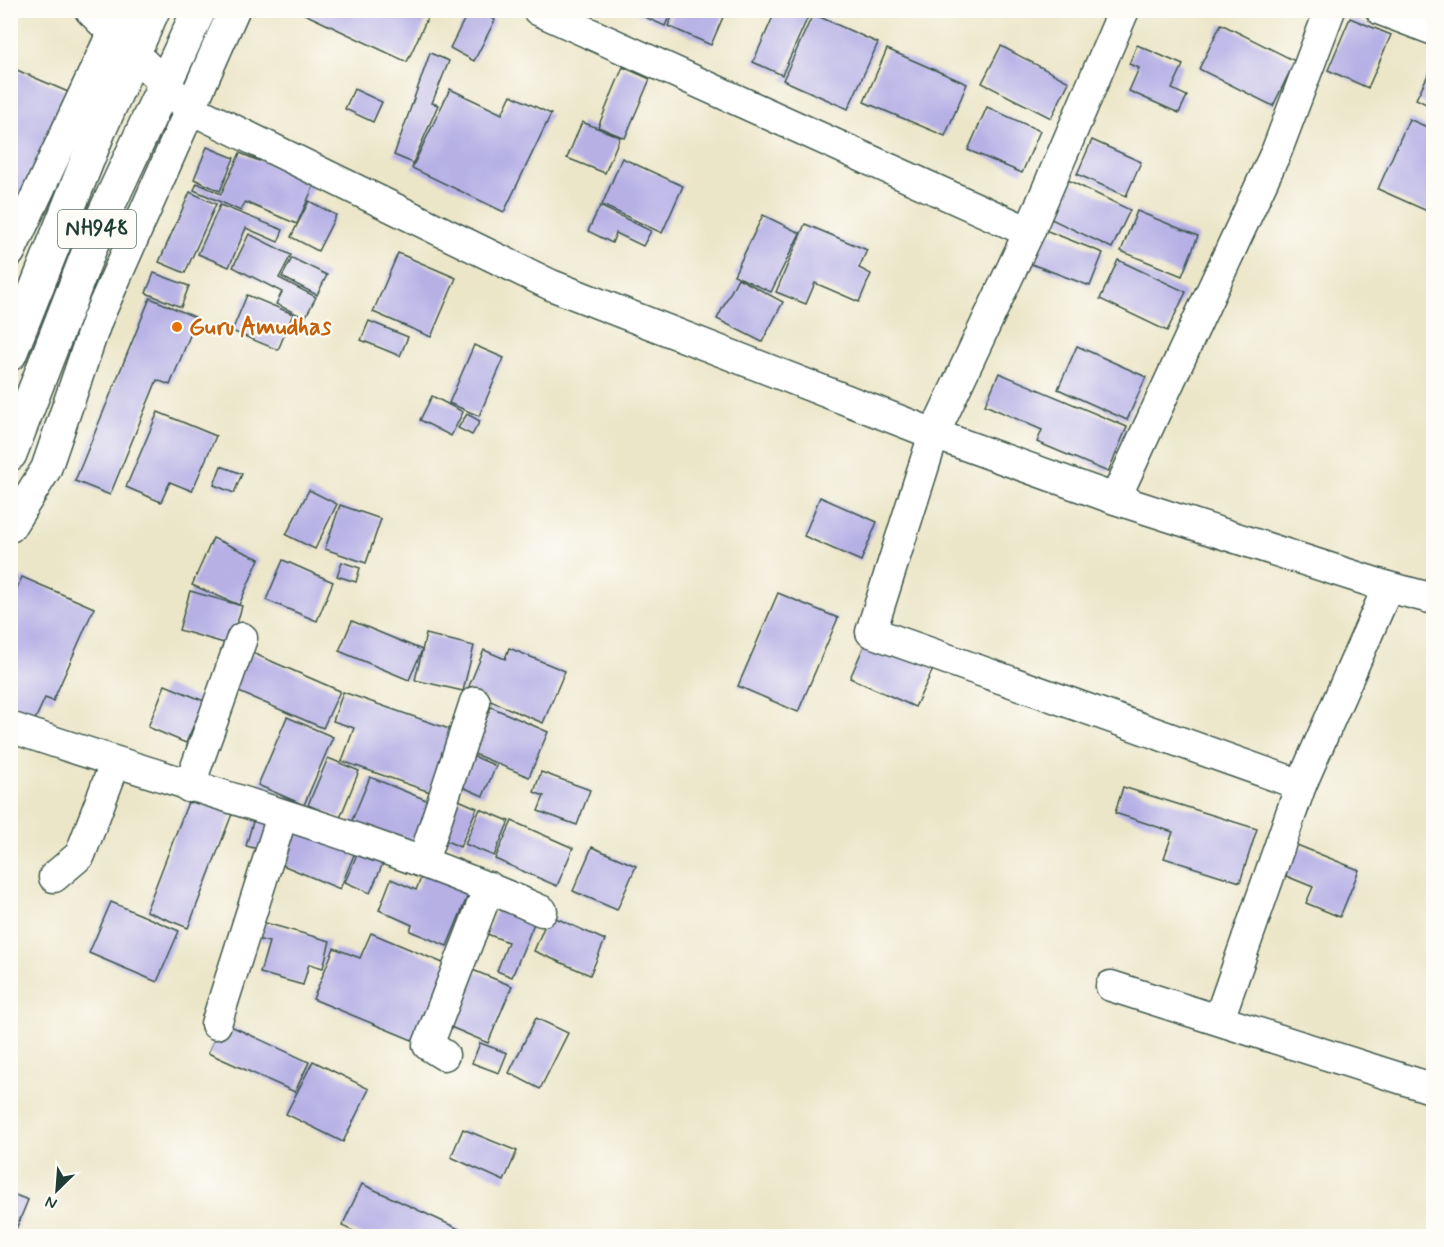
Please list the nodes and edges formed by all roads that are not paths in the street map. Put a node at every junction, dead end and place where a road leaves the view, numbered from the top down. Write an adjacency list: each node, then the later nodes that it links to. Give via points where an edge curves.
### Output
1 (90, 10): 10 (street)
2 (153, 10): 10 (highway, NH948)
3 (199, 10): 11 (highway, NH948)
4 (234, 10): 12 (street)
5 (538, 10): 13 (street)
6 (1124, 10): 13 (street)
7 (1330, 10): 18 (street, via 1277,150)
8 (1382, 10): 9 (street)
9 (1434, 30)
10 (124, 32): 11 (street); 14 (street); 15 (highway, NH948, via 99,131)
11 (164, 82): 12 (street); 17 (highway, NH948, via 97,230)
12 (189, 108): 16 (street, via 551,285); 19 (street, via 97,320 46,469)
13 (1029, 232): 16 (street)
14 (10, 252)
15 (10, 354)
16 (934, 434): 18 (street); 26 (street, via 871,632)
17 (10, 454)
18 (1114, 499): 20 (street)
19 (10, 527)
20 (1388, 587): 21 (street); 26 (street)
21 (1434, 599)
22 (242, 638): 27 (street)
23 (475, 702): 29 (street)
24 (10, 727): 25 (street)
25 (115, 763): 27 (street); 30 (street, via 80,855)
26 (1301, 785): 34 (street)
27 (189, 787): 28 (street)
28 (282, 816): 29 (street); 35 (street)
29 (423, 861): 31 (street)
30 (54, 877)
31 (489, 887): 32 (street); 36 (street, via 428,1044)
32 (542, 911)
33 (1111, 986): 34 (street)
34 (1219, 1019): 37 (street)
35 (216, 1024)
36 (444, 1055)
37 (1434, 1089)

